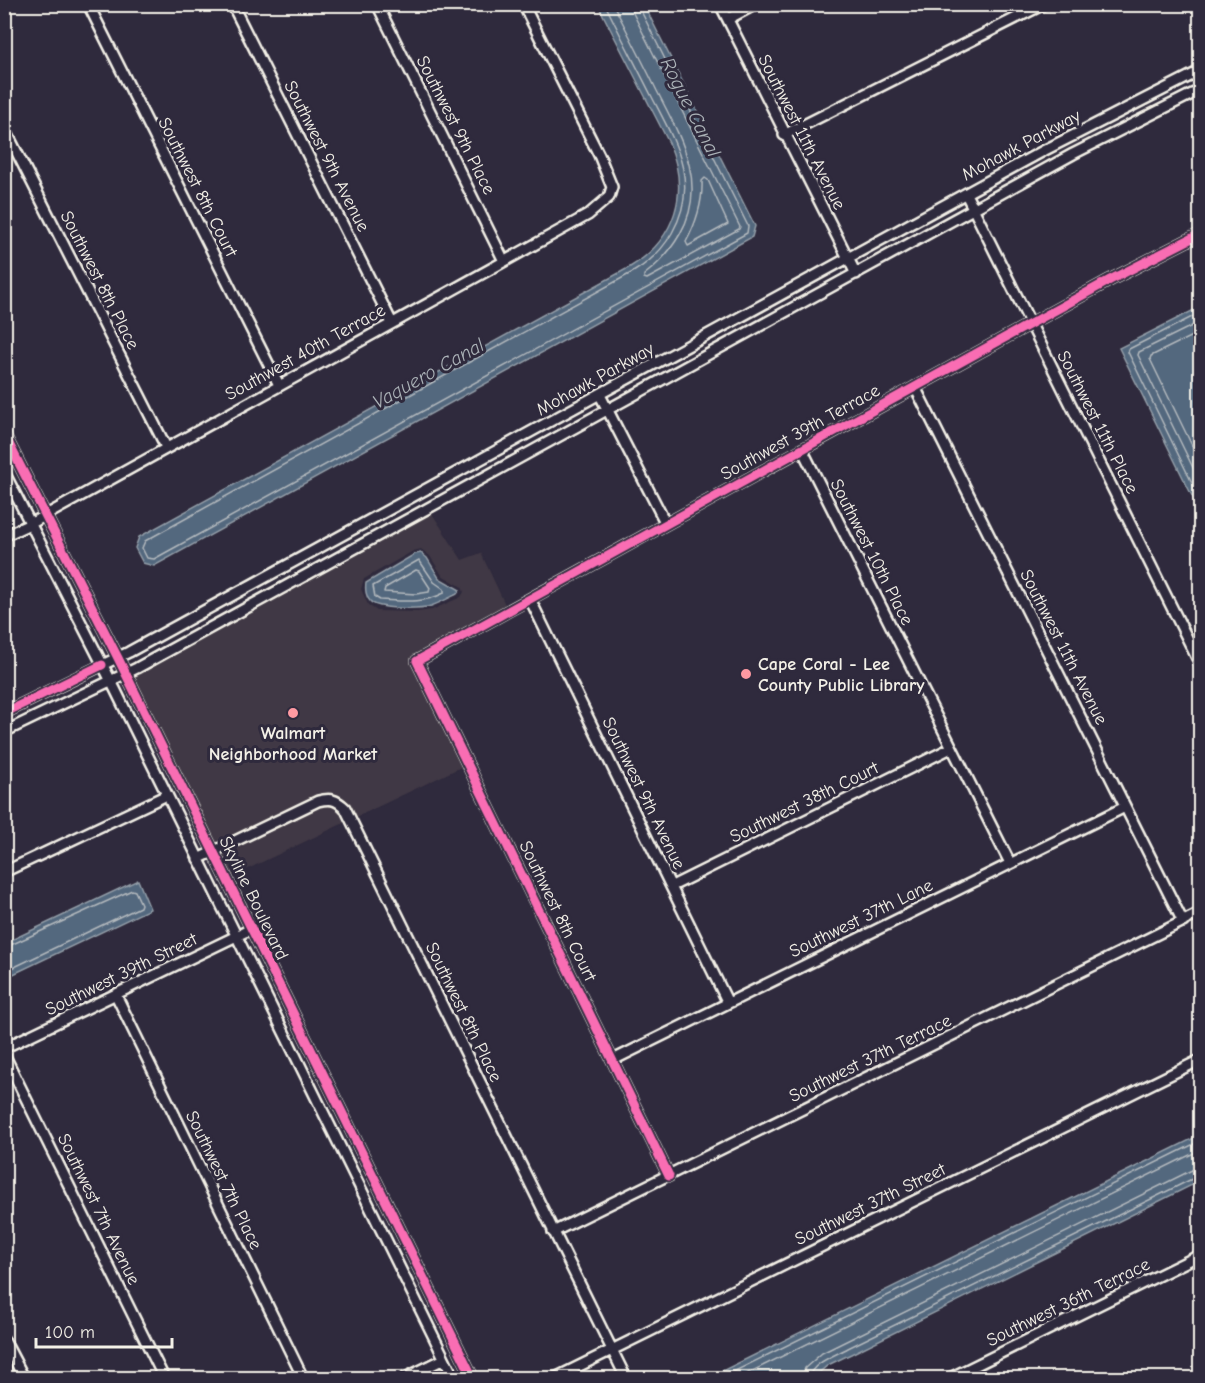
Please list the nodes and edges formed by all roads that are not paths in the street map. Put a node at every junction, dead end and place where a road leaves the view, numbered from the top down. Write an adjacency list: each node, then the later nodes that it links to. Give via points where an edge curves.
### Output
1 (88, 4): 21 (street, Southwest 8th Court)
2 (232, 4): 19 (street, Southwest 9th Avenue)
3 (377, 4): 17 (street, Southwest 9th Place)
4 (523, 4): 17 (street, Southwest 40th Terrace, via 612,187 609,197 588,215)
5 (720, 4): 8 (street, Southwest 11th Avenue)
6 (756, 4): 8 (street)
7 (1044, 4): 12 (street)
8 (728, 19): 12 (street, Southwest 11th Avenue)
9 (1200, 71): 13 (street, Mohawk Parkway)
10 (1200, 90): 14 (street, Mohawk Parkway)
11 (4, 127): 26 (street, Southwest 8th Place)
12 (784, 135): 16 (street, Southwest 11th Avenue)
13 (966, 194): 14 (street, Southwest 11th Place); 16 (street, Mohawk Parkway)
14 (973, 209): 18 (street, Mohawk Parkway); 20 (street, Southwest 11th Place)
15 (1200, 234): 20 (street, Southwest 39th Terrace)
16 (848, 259): 18 (street, Southwest 11th Avenue); 23 (street, Mohawk Parkway)
17 (504, 261): 19 (street, Southwest 40th Terrace)
18 (856, 274): 24 (street, Mohawk Parkway)
19 (392, 323): 21 (street, Southwest 40th Terrace)
20 (1030, 324): 22 (street, Southwest 39th Terrace); 36 (street, Southwest 11th Place)
21 (279, 385): 26 (street, Southwest 40th Terrace)
22 (915, 387): 27 (street, Southwest 39th Terrace); 44 (street, Southwest 11th Avenue)
23 (600, 395): 24 (street); 34 (street, Mohawk Parkway)
24 (608, 410): 31 (street); 38 (street, Mohawk Parkway)
25 (4, 434): 29 (street, Skyline Boulevard)
26 (166, 447): 29 (street, Southwest 40th Terrace)
27 (802, 449): 31 (street, Southwest 39th Terrace); 42 (street, Southwest 10th Place)
28 (4, 472): 30 (street, Skyline Boulevard)
29 (46, 515): 30 (street, Southwest 40th Terrace); 34 (street, Skyline Boulevard)
30 (30, 524): 32 (street, Southwest 40th Terrace); 37 (street, Skyline Boulevard)
31 (666, 524): 33 (street, Southwest 39th Terrace)
32 (4, 536)
33 (530, 599): 35 (street, Southwest 39th Terrace); 49 (street, Southwest 9th Avenue)
34 (118, 658): 37 (street, Mohawk Parkway); 38 (street, Skyline Boulevard)
35 (417, 661): 58 (street, Southwest 8th Court)
36 (1200, 664)
37 (102, 665): 39 (street, Skyline Boulevard); 40 (street, Mohawk Parkway)
38 (126, 674): 39 (street, Mohawk Parkway); 45 (street, Skyline Boulevard)
39 (111, 681): 41 (street, Mohawk Parkway); 43 (street, Skyline Boulevard)
40 (4, 713)
41 (4, 732)
42 (951, 748): 47 (street, Southwest 10th Place); 49 (street, Southwest 38th Court)
43 (167, 795): 46 (street, Skyline Boulevard); 48 (street)
44 (1125, 807): 47 (street, Southwest 37th Lane); 51 (street, Southwest 11th Avenue)
45 (213, 851): 46 (street, Southwest 8th Place); 52 (street, Skyline Boulevard); 61 (street, Southwest 8th Place, via 318,801 338,800)
46 (198, 859): 53 (street, Skyline Boulevard)
47 (1010, 863): 55 (street, Southwest 37th Lane)
48 (4, 872)
49 (672, 886): 55 (street, Southwest 9th Avenue)
50 (1200, 913): 51 (street, Southwest 37th Terrace)
51 (1183, 922): 60 (street, Southwest 37th Terrace)
52 (251, 929): 53 (street, Southwest 39th Street); 72 (street, Skyline Boulevard)
53 (236, 936): 54 (street, Southwest 39th Street); 65 (street, Skyline Boulevard)
54 (116, 995): 56 (street, Southwest 39th Street); 69 (street, Southwest 7th Place)
55 (728, 1003): 58 (street, Southwest 37th Lane)
56 (4, 1048)
57 (4, 1054): 68 (street, Southwest 7th Avenue)
58 (613, 1060): 60 (street, Southwest 8th Court)
59 (1200, 1060): 64 (street, Southwest 37th Street)
60 (669, 1176): 61 (street, Southwest 37th Terrace)
61 (553, 1232): 64 (street, Southwest 8th Place)
62 (1200, 1255): 66 (street, Southwest 36th Terrace)
63 (4, 1340): 67 (street)
64 (612, 1350): 73 (street, Southwest 37th Street); 74 (street, Southwest 8th Place)
65 (444, 1359): 70 (street); 71 (street, Skyline Boulevard)
66 (963, 1376): 75 (street, Southwest 36th Terrace)
67 (24, 1378)
68 (164, 1378)
69 (303, 1378)
70 (405, 1378)
71 (454, 1378)
72 (473, 1378)
73 (555, 1378)
74 (626, 1378)
75 (950, 1378)

